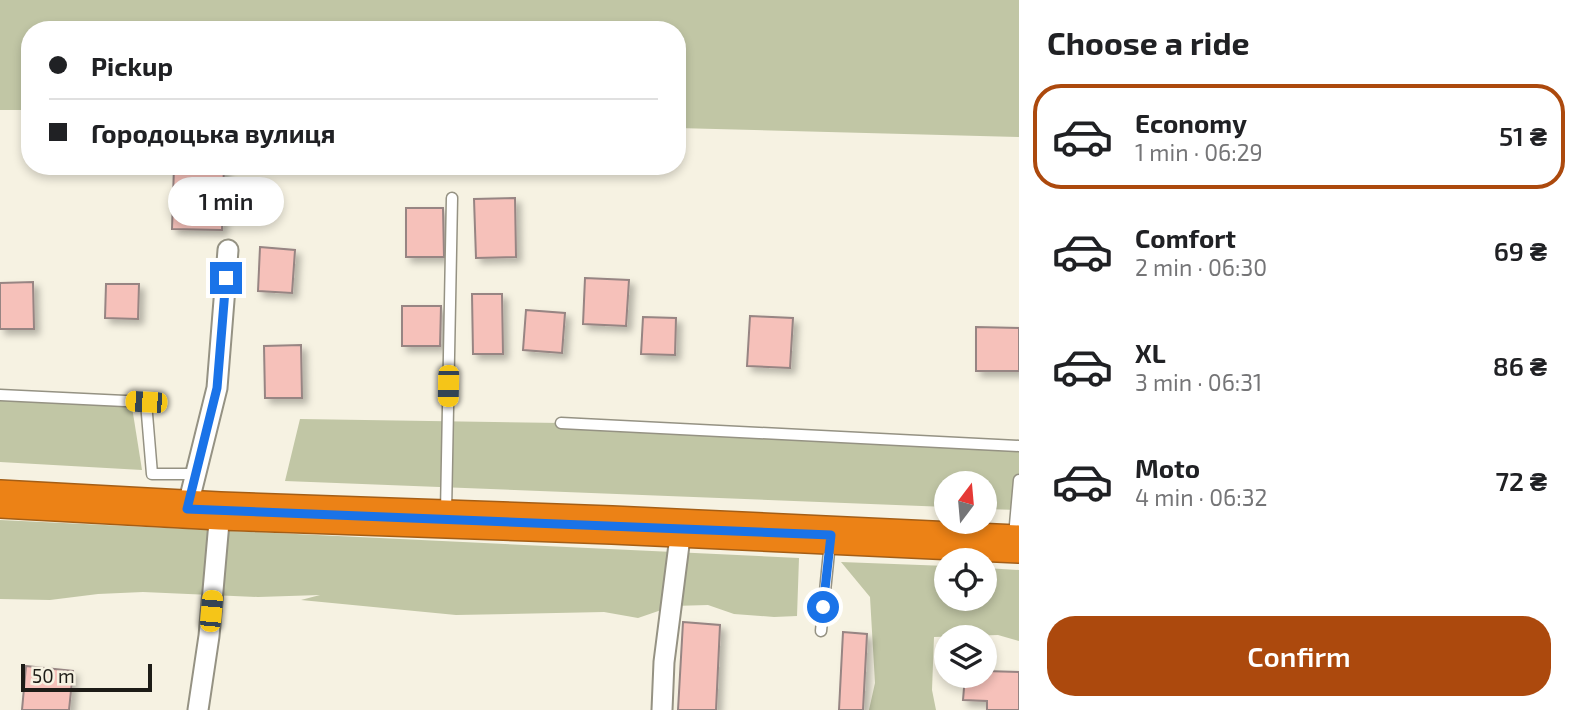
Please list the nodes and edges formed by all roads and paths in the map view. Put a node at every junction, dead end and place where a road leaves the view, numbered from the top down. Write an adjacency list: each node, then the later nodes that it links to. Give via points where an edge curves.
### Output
1 (452, 198): 10 (lane)
2 (228, 250): 6 (street, via 217,388)
3 (0, 395): 6 (lane, via 146,402 152,474)
4 (561, 423): 5 (lane)
5 (1019, 446)
6 (196, 474): 9 (street)
7 (1019, 480): 13 (lane)
8 (0, 499): 9 (highway)
9 (204, 510): 10 (highway); 15 (street, via 209,636)
10 (446, 520): 11 (highway)
11 (681, 529): 12 (highway); 16 (street, via 664,662)
12 (831, 535): 13 (highway); 14 (lane)
13 (1016, 544)
14 (821, 631)
15 (198, 710)
16 (663, 710)

